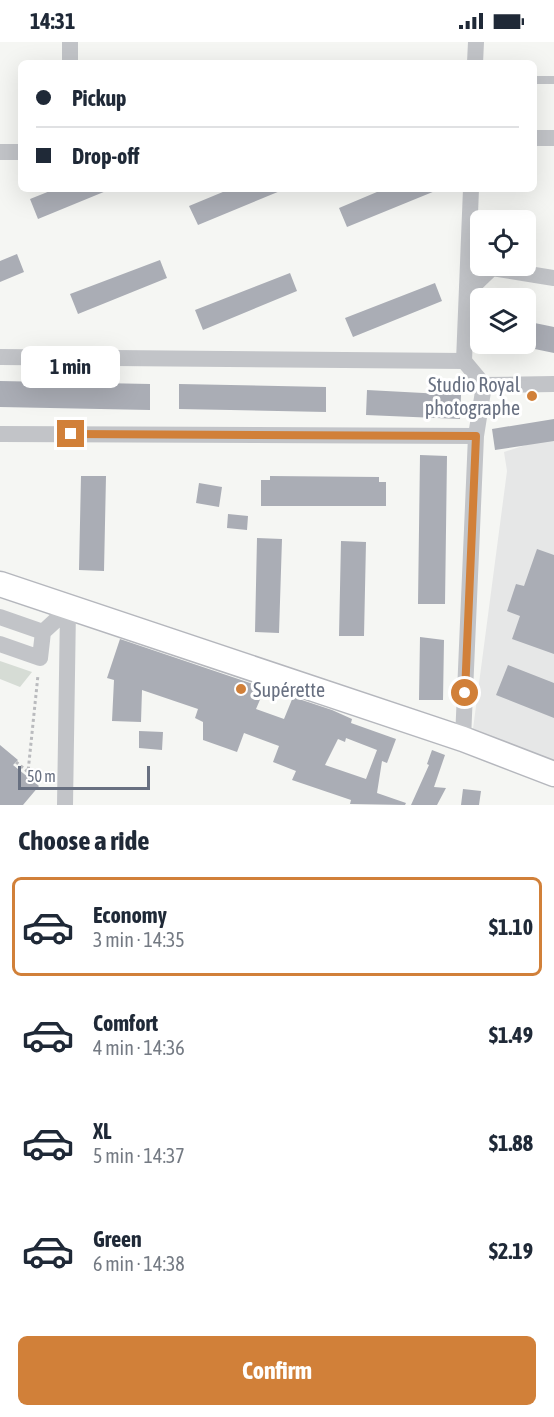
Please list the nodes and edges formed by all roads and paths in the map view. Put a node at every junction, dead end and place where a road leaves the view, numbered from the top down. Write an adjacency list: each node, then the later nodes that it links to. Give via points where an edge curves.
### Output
1 (70, 42): 3 (street)
2 (476, 42): 4 (street)
3 (70, 60)
4 (475, 60)
5 (537, 80): 6 (lane)
6 (554, 80)
7 (537, 138): 8 (street)
8 (554, 138)
9 (0, 152): 10 (street)
10 (18, 152)
11 (471, 192): 13 (street)
12 (554, 278): 13 (street, via 492,268)
13 (467, 292): 15 (street)
14 (0, 357): 15 (street)
15 (464, 361): 17 (street)
16 (554, 384): 17 (street)
17 (484, 385): 19 (street)
18 (0, 434): 19 (street)
19 (476, 436): 26 (street)
20 (0, 584): 21 (main road)
21 (68, 609): 23 (street); 26 (main road); 29 (street)
22 (0, 617): 23 (street)
23 (43, 632): 25 (street)
24 (0, 644): 25 (street)
25 (40, 658): 27 (path, via 28,772)
26 (463, 739): 28 (main road)
27 (16, 762)
28 (554, 774)
29 (65, 805)

